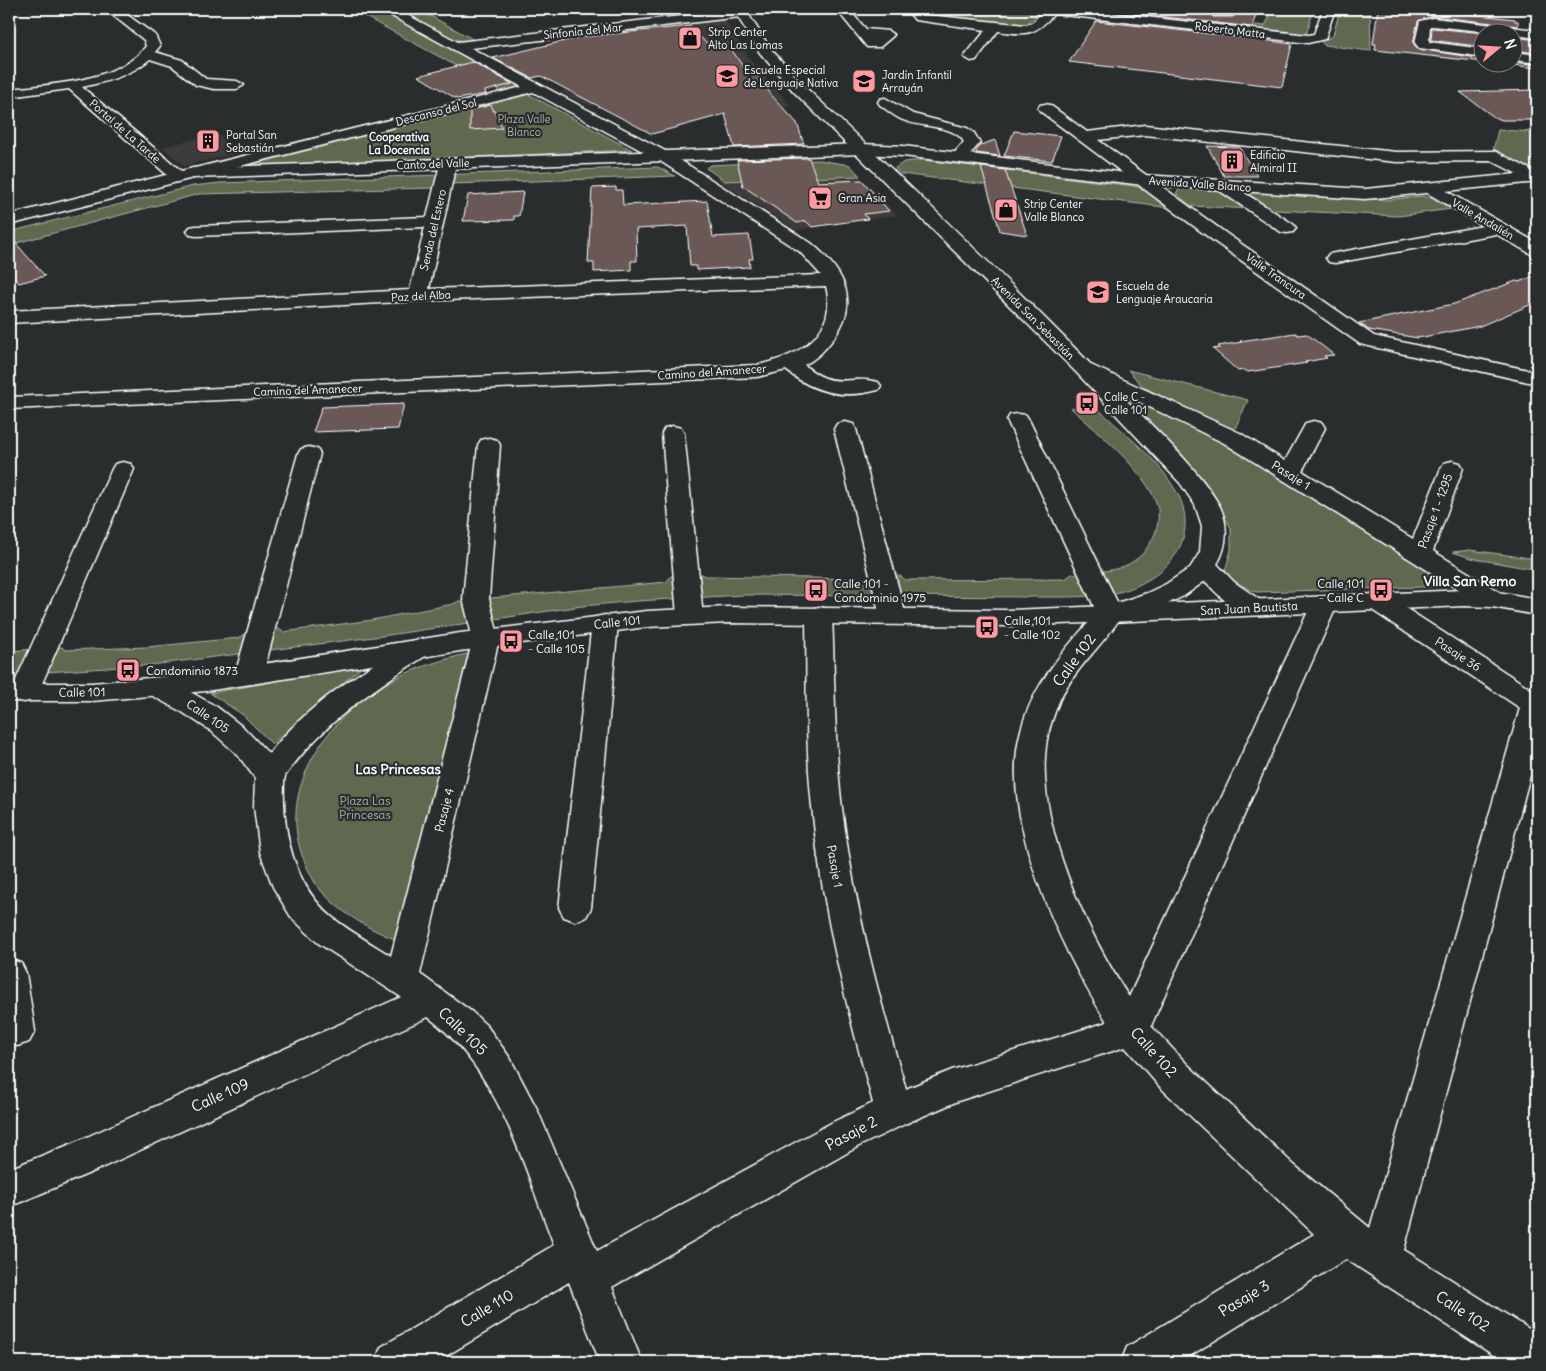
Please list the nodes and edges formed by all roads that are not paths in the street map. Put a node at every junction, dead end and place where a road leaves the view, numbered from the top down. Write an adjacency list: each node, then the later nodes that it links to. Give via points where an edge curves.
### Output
1 (111, 9): 16 (street, via 150,38 153,46)
2 (370, 9): 9 (street, Camino del Amanecer)
3 (842, 9): 13 (street)
4 (912, 9): 12 (street, via 919,17)
5 (1051, 9): 8 (street, Roberto Matta, via 1308,39 1320,36); 12 (street, via 1031,28)
6 (1216, 9): 7 (street, via 1224,13)
7 (1230, 9)
8 (1328, 9)
9 (391, 10): 14 (street, Camino del Amanecer)
10 (740, 11): 14 (street, Sinfonía del Mar); 27 (street, Avenida San Sebastián, via 782,71)
11 (1474, 25): 15 (street, via 1424,24 1422,43)
12 (995, 27): 17 (street)
13 (862, 32)
14 (455, 46): 22 (street, Camino del Amanecer)
15 (1474, 52)
16 (148, 54): 20 (street, via 171,60 201,82); 21 (street, Portal de La Tarde, via 123,70)
17 (971, 57)
18 (1524, 57): 19 (street)
19 (1537, 59)
20 (237, 84)
21 (72, 85): 23 (street, Portal de La Tarde); 31 (street, Portal de La Tarde)
22 (534, 88): 28 (street, Camino del Amanecer); 31 (street, Descanso del Sol)
23 (9, 93)
24 (884, 102): 29 (street, via 910,118 962,130 972,142)
25 (1045, 108): 26 (street, Valle Trancura)
26 (1084, 137): 32 (street, via 1145,130 1396,157 1495,156); 33 (street, Valle Trancura)
27 (862, 149): 28 (street, Canto del Valle); 29 (street, Avenida Valle Blanco); 47 (street, Avenida San Sebastián)
28 (663, 156): 30 (street, Canto del Valle); 43 (street, Camino del Amanecer, via 805,247 819,258)
29 (958, 158): 33 (street, Avenida Valle Blanco)
30 (448, 164): 31 (street, Canto del Valle); 37 (street, Senda del Estero)
31 (186, 175): 36 (street, Canto del Valle)
32 (1534, 177): 35 (street, Avenida Valle Blanco)
33 (1143, 180): 34 (street, Avenida Valle Blanco); 48 (street, Valle Trancura, via 1367,340)
34 (1223, 186): 35 (street, Avenida Valle Blanco, via 1365,194); 38 (street)
35 (1430, 188): 39 (street, Valle Andalién)
36 (9, 220)
37 (434, 222): 40 (street); 44 (street, Senda del Estero)
38 (1287, 228)
39 (1499, 228): 41 (street, Valle Andalién); 42 (street)
40 (196, 231)
41 (1537, 250)
42 (1336, 258)
43 (834, 280): 44 (street, Paz del Alba); 46 (street, Camino del Amanecer, via 838,308 831,328 814,349)
44 (418, 296): 45 (street, Paz del Alba)
45 (9, 317)
46 (790, 363): 49 (street, via 820,385 840,388); 50 (street, Camino del Amanecer, via 738,372)
47 (1082, 367): 59 (street, Pasaje 1, via 1232,438); 61 (street, Avenida San Sebastián, via 1188,478 1207,504 1215,536)
48 (1537, 378)
49 (871, 386)
50 (9, 403)
51 (1018, 420): 67 (street)
52 (1314, 428): 59 (street)
53 (845, 429): 70 (street)
54 (673, 433): 69 (street)
55 (490, 445): 72 (street, via 476,599)
56 (309, 454): 74 (street)
57 (1452, 468): 60 (street, Pasaje 1 - 1295)
58 (123, 469): 76 (street)
59 (1289, 474): 60 (street, Pasaje 1)
60 (1419, 555): 62 (street, Pasaje 1)
61 (1205, 566): 66 (street, via 1225,588); 67 (street, Avenida San Sebastián, via 1175,590)
62 (1492, 599): 63 (street, San Juan Bautista); 65 (street, San Juan Bautista)
63 (1378, 602): 64 (street, San Juan Bautista); 77 (street, Pasaje 36)
64 (1324, 604): 66 (street, San Juan Bautista); 82 (street)
65 (1537, 607)
66 (1254, 608): 67 (street, San Juan Bautista)
67 (1110, 614): 70 (street, Calle 101, via 1007,618); 82 (street, Calle 102, via 1072,660 1043,706 1030,754 1030,780 1044,846 1074,930 1102,983)
68 (819, 615): 69 (street, Calle 101); 70 (street, Calle 101); 84 (street, Pasaje 1, via 824,759 831,841 865,1012)
69 (690, 616): 71 (street, Calle 101)
70 (893, 616)
71 (605, 623): 72 (street, Calle 101); 79 (street)
72 (486, 639): 73 (street, Calle 101); 81 (street, Pasaje 4)
73 (418, 649): 74 (street, Calle 101); 78 (street, via 389,666 336,706 300,738)
74 (249, 675): 75 (street, Calle 101)
75 (159, 687): 76 (street, Calle 101, via 92,692); 78 (street, Calle 105, via 226,726 248,747)
76 (16, 692)
77 (1536, 706): 87 (street)
78 (270, 777): 81 (street, Calle 105, via 269,802 276,852 282,874 292,892 321,926)
79 (575, 908)
80 (9, 973): 83 (street)
81 (416, 990): 85 (street, Calle 109, via 84,1157); 88 (street, Calle 105, via 460,1024 486,1051 505,1081 525,1121)
82 (1132, 1029): 84 (street, Pasaje 2, via 952,1087); 86 (street, Calle 102, via 1230,1130)
83 (16, 1031)
84 (894, 1111): 88 (street, Pasaje 2)
85 (9, 1188)
86 (1347, 1236): 87 (street, Calle 102); 92 (street, Pasaje 3, via 1186,1332)
87 (1382, 1258): 89 (street, Calle 102)
88 (583, 1266): 90 (street, Calle 110); 91 (street, Calle 105)
89 (1537, 1359)
90 (396, 1362)
91 (621, 1362)
92 (1142, 1362)

